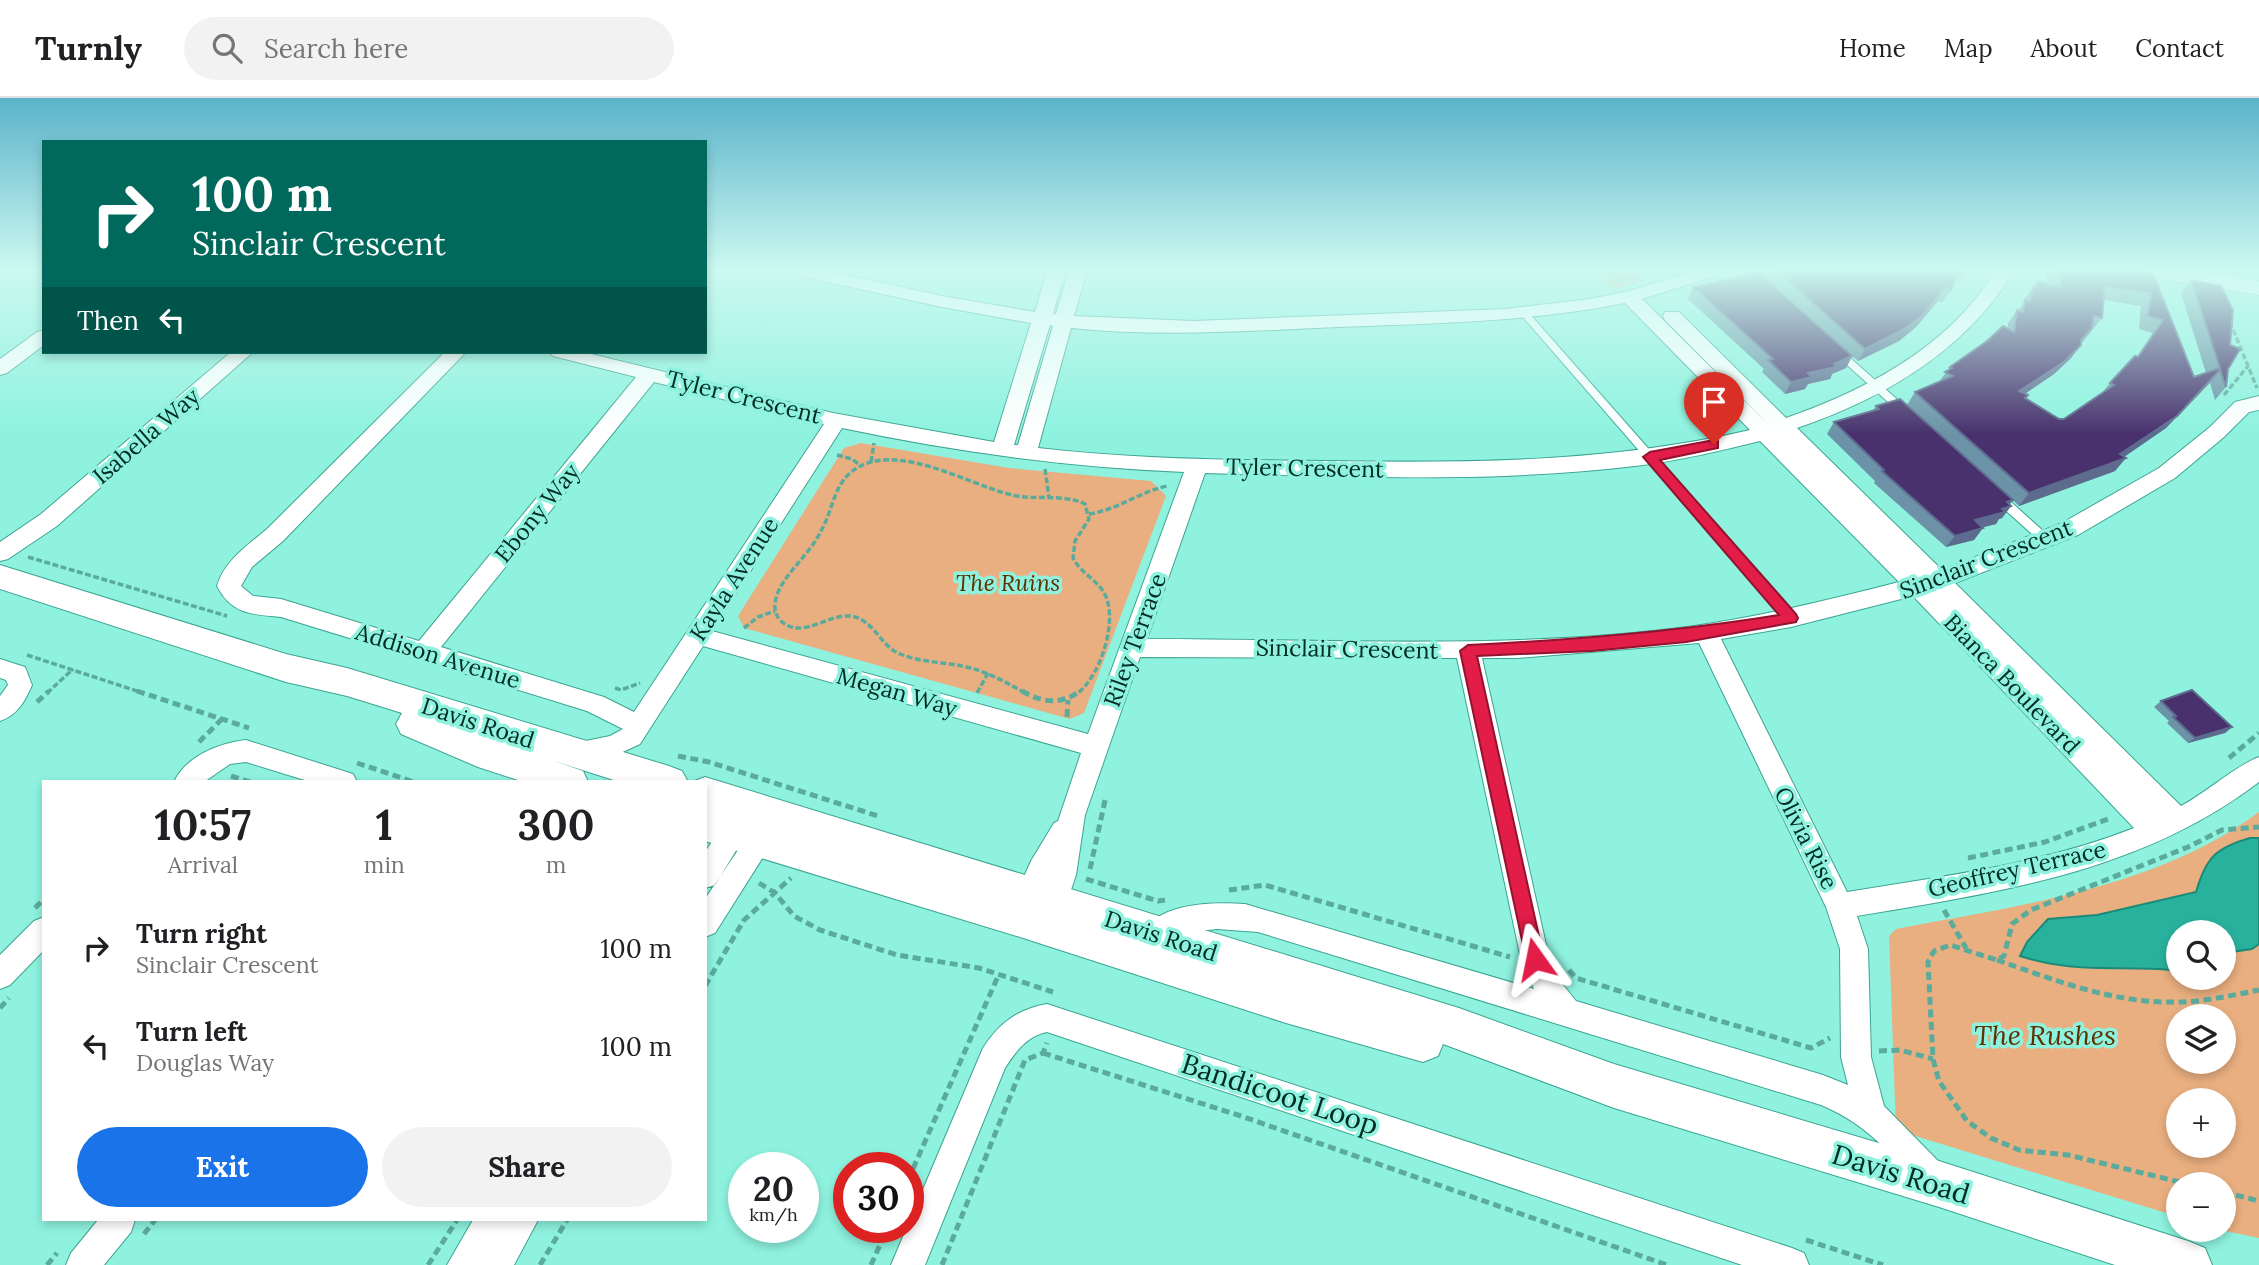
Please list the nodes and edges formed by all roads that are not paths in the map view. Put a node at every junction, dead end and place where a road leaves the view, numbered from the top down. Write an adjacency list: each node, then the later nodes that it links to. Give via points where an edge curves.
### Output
1 (1040, 325): 20 (street)
2 (1062, 325): 21 (street)
3 (1126, 325): 4 (street)
4 (1193, 325)
5 (1535, 325): 22 (lane)
6 (1670, 325): 19 (street, Bianca Boulevard)
7 (1961, 325): 15 (street, Tyler Crescent)
8 (42, 338): 13 (street)
9 (1825, 340): 15 (lane)
10 (241, 354): 26 (street, Isabella Way)
11 (454, 354): 33 (street, Addison Avenue, via 237,569 229,586 232,595 252,606 281,608)
12 (568, 354): 14 (street, Tyler Crescent)
13 (0, 369)
14 (650, 374): 18 (street, Tyler Crescent); 33 (street, Ebony Way)
15 (1877, 387): 17 (lane); 19 (street, Tyler Crescent)
16 (2259, 403): 25 (street, Sinclair Crescent, via 2242,407 2150,483)
17 (1908, 415)
18 (837, 421): 20 (street, Tyler Crescent); 31 (street, Kayla Avenue)
19 (1774, 429): 22 (street, Tyler Crescent); 28 (street, Bianca Boulevard)
20 (1000, 450): 21 (street, Tyler Crescent)
21 (1026, 453): 23 (street, Tyler Crescent)
22 (1650, 457): 23 (street, Tyler Crescent, via 1499,470); 29 (lane)
23 (1197, 465): 32 (street, Riley Terrace)
24 (1990, 490): 25 (lane)
25 (2046, 540): 28 (street, Sinclair Crescent)
26 (6, 561): 27 (street, Isabella Way); 41 (main road, Davis Road, via 286,667 491,756)
27 (0, 570)
28 (1928, 584): 29 (street, Sinclair Crescent); 48 (street, Bianca Boulevard); 48 (street, Bianca Boulevard, via 2132,807)
29 (1791, 618): 30 (street, Sinclair Crescent)
30 (1706, 633): 34 (street, Sinclair Crescent); 51 (street, Olivia Rise)
31 (698, 636): 36 (street, Kayla Avenue); 40 (street, Megan Way)
32 (1133, 648): 34 (street, Sinclair Crescent); 40 (street, Riley Terrace)
33 (424, 651): 37 (street, Addison Avenue)
34 (1468, 651): 55 (street)
35 (0, 668): 38 (street, via 16,674 20,685)
36 (657, 699): 37 (street, Addison Avenue); 39 (street, Kayla Avenue)
37 (595, 704): 39 (street, Addison Avenue, via 618,717)
38 (0, 711)
39 (636, 744): 41 (main road, Davis Road); 45 (main road, Davis Road)
40 (1096, 747): 50 (street, Riley Terrace)
41 (571, 768)
42 (2259, 768): 48 (street, Geoffrey Terrace)
43 (347, 772): 44 (street, via 233,751 223,764 201,768)
44 (189, 780)
45 (667, 780)
46 (707, 795): 47 (main road, Davis Road)
47 (745, 824): 49 (street); 50 (main road, Davis Road, via 821,829); 52 (street)
48 (2166, 826): 51 (street, Geoffrey Terrace, via 2071,860)
49 (707, 873)
50 (1042, 903): 53 (main road, Davis Road)
51 (1840, 905): 59 (street, Olivia Rise, via 1854,949)
52 (707, 919)
53 (1157, 930): 57 (street, via 1219,915 1258,919); 62 (main road, Davis Road, via 1343,1020 1614,1086)
54 (42, 932): 56 (street)
55 (1535, 959): 57 (street); 58 (street)
56 (0, 975)
57 (1511, 996): 58 (street)
58 (1567, 1013): 60 (street)
59 (1856, 1050): 60 (street, via 1840,1077); 61 (street, Olivia Rise)
60 (1823, 1090): 61 (street)
61 (1870, 1112): 62 (street)
62 (1939, 1184): 71 (main road, Davis Road)
63 (118, 1221): 66 (street)
64 (491, 1221): 67 (street)
65 (521, 1221): 68 (street)
66 (83, 1265)
67 (464, 1265)
68 (495, 1265)
69 (908, 1265): 70 (street, Bandicoot Loop, via 1002,1044 1023,1024 1047,1018)
70 (1792, 1265)
71 (2188, 1265)

